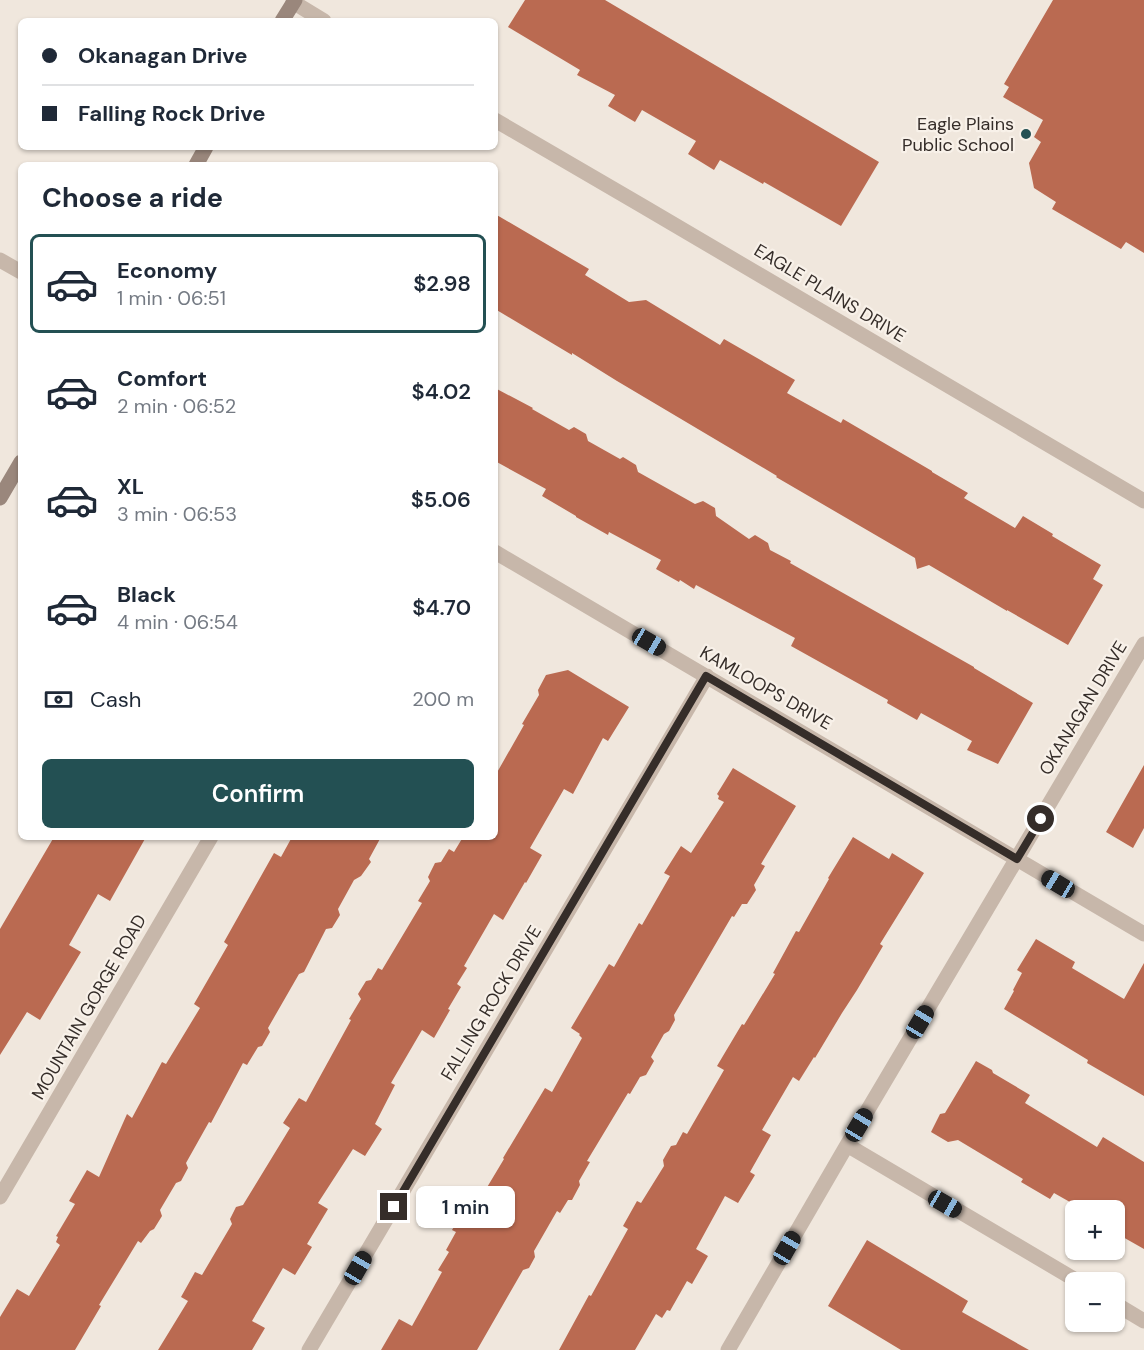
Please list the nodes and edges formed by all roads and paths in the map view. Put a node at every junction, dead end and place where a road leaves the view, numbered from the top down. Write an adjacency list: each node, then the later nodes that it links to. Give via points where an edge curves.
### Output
1 (294, 1): 2 (street); 3 (street)
2 (284, 18)
3 (320, 18)
4 (498, 122): 9 (street, EAGLE PLAINS DRIVE)
5 (0, 260): 6 (street)
6 (18, 270)
7 (18, 467): 8 (street)
8 (0, 498)
9 (1144, 501)
10 (498, 554): 12 (street, KAMLOOPS DRIVE)
11 (1144, 644): 14 (street, OKANAGAN DRIVE)
12 (706, 676): 14 (street, KAMLOOPS DRIVE); 21 (street, FALLING ROCK DRIVE)
13 (209, 840): 17 (street, MOUNTAIN GORGE ROAD)
14 (1017, 859): 15 (street, KAMLOOPS DRIVE); 16 (street, OKANAGAN DRIVE)
15 (1144, 934)
16 (847, 1145): 18 (street); 22 (street, OKANAGAN DRIVE)
17 (0, 1197)
18 (1065, 1274)
19 (1125, 1309): 20 (street)
20 (1144, 1320)
21 (309, 1350)
22 (728, 1350)

